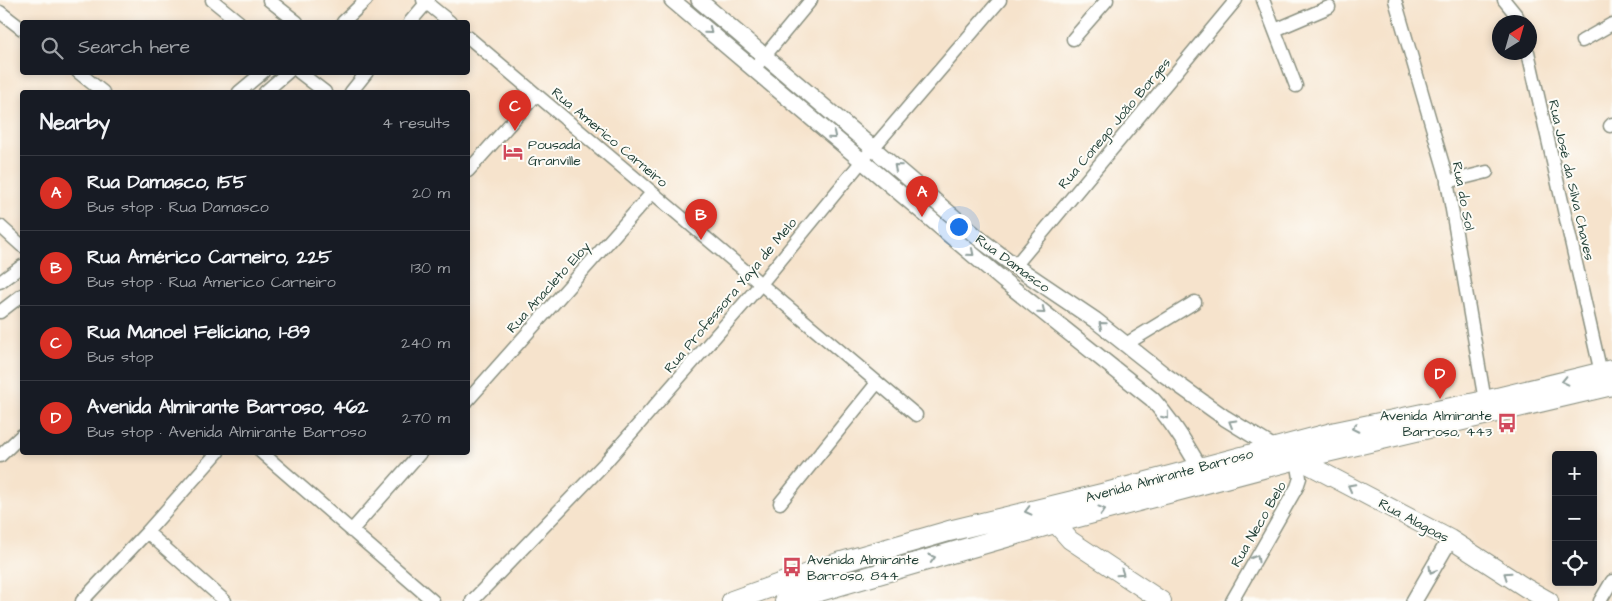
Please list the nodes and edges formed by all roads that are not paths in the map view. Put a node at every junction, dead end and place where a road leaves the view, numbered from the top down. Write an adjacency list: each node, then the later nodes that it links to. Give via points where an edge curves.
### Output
1 (212, 0): 17 (street)
2 (269, 0): 18 (street)
3 (366, 0): 19 (street)
4 (672, 0): 30 (street, Rua Damasco, one-way to 30)
5 (698, 0): 28 (street, Rua Damasco)
6 (811, 0): 28 (street)
7 (1000, 0): 43 (street, Rua Professora Yaya de Melo)
8 (1107, 0): 25 (street)
9 (1236, 0): 51 (street, Rua Conego João Borges)
10 (1263, 0): 24 (street)
11 (1395, 0): 47 (street, Rua do Sol)
12 (1504, 0): 16 (street)
13 (426, 1): 20 (street); 21 (street)
14 (1329, 7): 24 (street)
15 (0, 12): 23 (street)
16 (1515, 15)
17 (237, 20)
18 (294, 20)
19 (346, 20)
20 (412, 20)
21 (448, 20)
22 (1612, 24): 27 (street)
23 (20, 27)
24 (1275, 30): 36 (street)
25 (1073, 38)
26 (470, 39): 42 (street, Rua Americo Carneiro)
27 (1582, 42)
28 (765, 56): 30 (street); 43 (street, Rua Damasco)
29 (1530, 60): 59 (street, Rua José da Silva Chaves)
30 (754, 69): 44 (street, Rua Damasco, one-way to 44)
31 (82, 75): 37 (street)
32 (259, 75): 38 (street)
33 (285, 75): 39 (street)
34 (303, 75): 40 (street)
35 (362, 75): 41 (street)
36 (1296, 86)
37 (100, 90)
38 (241, 90)
39 (267, 90)
40 (322, 90)
41 (352, 90)
42 (536, 95): 45 (street); 48 (street, Rua Americo Carneiro)
43 (874, 147): 44 (street, Rua Professora Yaya de Melo); 51 (street, Rua Damasco, one-way to 43)
44 (862, 160): 54 (street, Rua Professora Yaya de Melo); 71 (street, Rua Damasco, one-way to 71, via 1004,281 1152,399 1165,413)
45 (470, 169)
46 (1487, 172): 47 (street)
47 (1447, 182): 62 (street, Rua do Sol)
48 (652, 193): 54 (street, Rua Americo Carneiro); 61 (street, Rua Anacleto Eloy)
49 (0, 226): 50 (street)
50 (20, 244)
51 (1015, 266): 58 (street, Rua Damasco, one-way to 51)
52 (20, 267): 53 (street)
53 (0, 282)
54 (760, 284): 60 (street, Rua Americo Carneiro); 82 (street, Rua Professora Yaya de Melo, via 604,464)
55 (20, 297): 57 (street)
56 (1195, 302): 58 (street)
57 (0, 312)
58 (1126, 344): 65 (street, Rua Damasco, one-way to 58, via 1225,418)
59 (1608, 376): 62 (main road, Avenida Almirante Barroso, one-way to 62); 70 (main road)
60 (878, 383): 63 (street, Rua Americo Carneiro); 73 (street)
61 (470, 398)
62 (1485, 401): 65 (main road, Avenida Almirante Barroso, one-way to 65)
63 (916, 415)
64 (20, 437): 69 (street)
65 (1274, 448): 70 (main road, Rua Alagoas); 71 (main road, Avenida Almirante Barroso)
66 (215, 455): 76 (street)
67 (264, 455): 75 (street)
68 (418, 455): 75 (street)
69 (0, 456)
70 (1297, 459): 74 (main road, one-way to 70); 77 (main road, Rua Alagoas, one-way to 70); 86 (street, Rua Neco Belo, one-way to 70, via 1297,487 1300,478)
71 (1199, 467): 72 (main road, Avenida Almirante Barroso)
72 (1066, 502): 74 (main road); 83 (main road, Avenida Almirante Barroso, one-way to 83, via 949,530 838,563)
73 (780, 503)
74 (1055, 523): 84 (main road, one-way to 74); 85 (main road, one-way to 85, via 1070,540)
75 (351, 531): 81 (street)
76 (147, 532): 79 (street); 80 (street)
77 (1450, 539): 87 (street, one-way to 87); 88 (main road, Rua Alagoas, one-way to 77)
78 (1612, 581): 89 (street)
79 (82, 601)
80 (226, 601)
81 (433, 601)
82 (472, 601)
83 (732, 601)
84 (785, 601)
85 (1162, 601)
86 (1232, 601)
87 (1414, 601)
88 (1549, 601)
89 (1600, 601)

